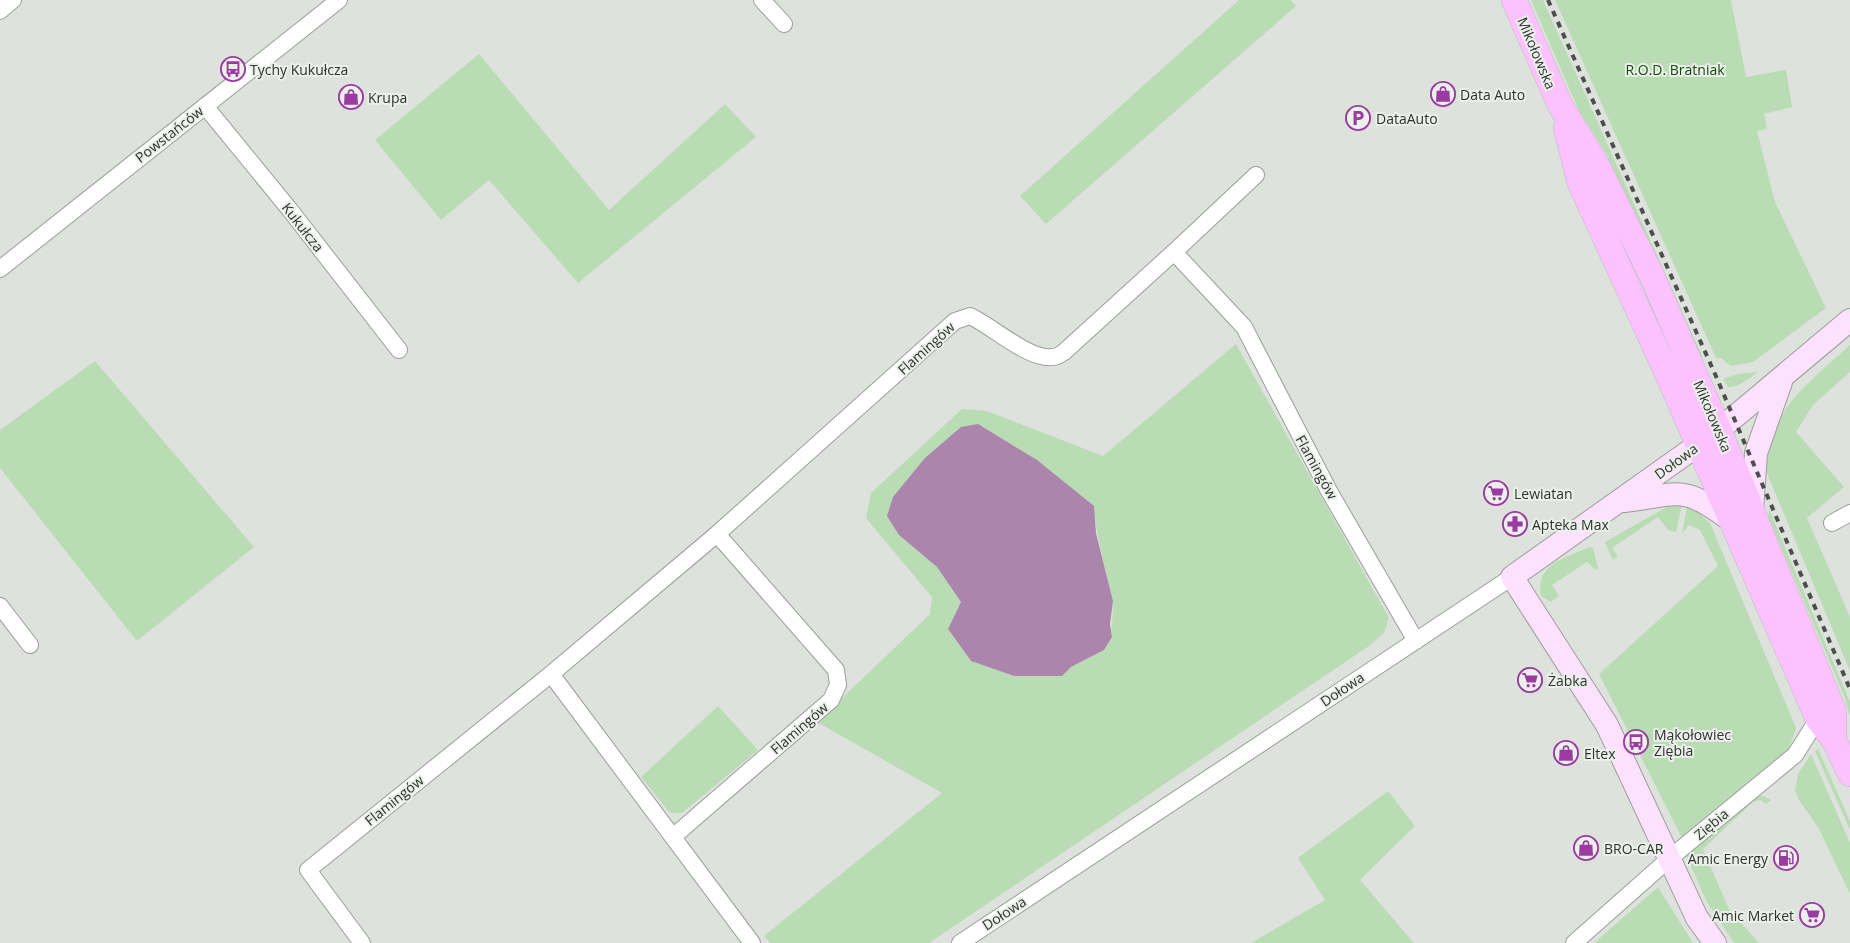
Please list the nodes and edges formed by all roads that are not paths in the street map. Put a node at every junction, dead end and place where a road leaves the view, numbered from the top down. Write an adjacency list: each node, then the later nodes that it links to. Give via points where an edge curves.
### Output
1 (13, 0): 5 (street)
2 (339, 0): 8 (street, Powstańców)
3 (762, 0): 6 (street)
4 (1514, 0): 7 (main road, Mikołowska)
5 (0, 10)
6 (784, 24)
7 (1560, 105): 15 (main road, Mikołowska, via 1597,164 1626,220); 16 (main road, Mikołowska, via 1580,183)
8 (205, 106): 11 (street, Powstańców); 13 (street, Kukułcza)
9 (1256, 175): 10 (street, Flamingów)
10 (1174, 252): 21 (street, Flamingów, via 1064,352 1054,357 1040,357 970,316 955,320); 24 (street, Flamingów, via 1244,327 1329,491)
11 (0, 269)
12 (1850, 320): 14 (street, Dołowa)
13 (399, 350)
14 (1782, 379): 15 (street, Dołowa); 19 (street, via 1758,441)
15 (1719, 430): 16 (street, Dołowa); 19 (main road, Mikołowska)
16 (1699, 445): 17 (street, Dołowa); 19 (main road, Mikołowska)
17 (1618, 502): 19 (street, via 1686,494); 22 (street, Dołowa)
18 (1850, 513): 20 (street)
19 (1743, 516): 27 (main road, Mikołowska); 28 (main road, Mikołowska, via 1834,712)
20 (1832, 523)
21 (717, 534): 26 (street, Flamingów); 30 (street, Flamingów, via 836,670 838,685 830,700)
22 (1512, 578): 24 (street, Dołowa); 31 (street, via 1607,725)
23 (0, 606): 25 (street)
24 (1416, 641): 34 (street, Dołowa)
25 (30, 645)
26 (551, 674): 30 (street); 32 (street, Flamingów, via 308,870)
27 (1818, 719): 28 (main road, Mikołowska); 31 (street, Ziębia, via 1794,754)
28 (1834, 740): 29 (main road, Mikołowska)
29 (1850, 774)
30 (674, 836): 33 (street)
31 (1670, 858): 35 (street, Ziębia); 36 (street, via 1696,918)
32 (362, 943)
33 (752, 943)
34 (960, 943)
35 (1574, 943)
36 (1715, 943)

